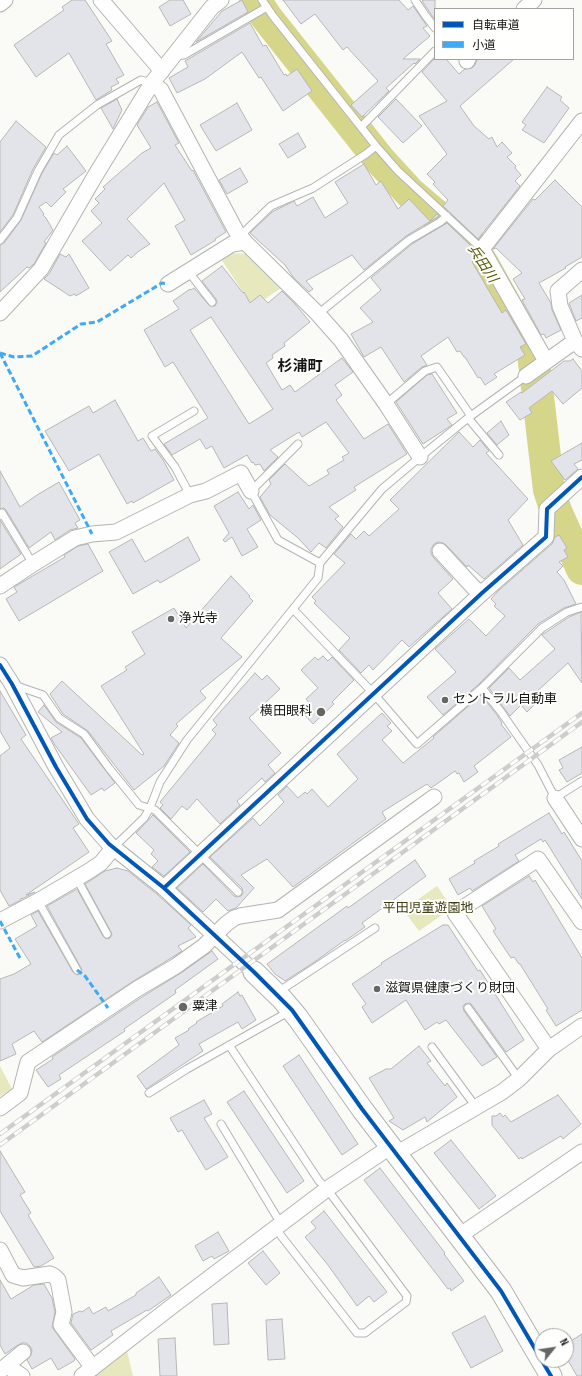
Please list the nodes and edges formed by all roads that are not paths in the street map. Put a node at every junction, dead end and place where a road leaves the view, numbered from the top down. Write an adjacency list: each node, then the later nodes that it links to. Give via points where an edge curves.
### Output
1 (5, 0): 7 (street)
2 (101, 0): 13 (street)
3 (221, 0): 12 (street, via 212,7)
4 (262, 0): 8 (lane)
5 (415, 0): 10 (lane)
6 (534, 0): 9 (street)
7 (0, 4)
8 (266, 7): 12 (lane, via 184,55); 16 (lane)
9 (525, 8)
10 (434, 27)
11 (434, 52): 16 (lane)
12 (173, 57): 13 (street)
13 (162, 71): 14 (street)
14 (152, 83): 19 (street, via 161,90 232,224); 20 (lane, via 141,80 128,87 97,105 59,135 38,171 17,218); 26 (street, via 41,269)
15 (582, 121): 21 (street)
16 (361, 127): 17 (lane)
17 (376, 146): 18 (lane, via 398,171); 19 (lane, via 313,188 271,206)
18 (447, 217): 21 (lane); 27 (lane, via 409,240)
19 (243, 239): 23 (street); 27 (street)
20 (0, 240)
21 (482, 249): 29 (street)
22 (582, 270): 28 (street, via 558,290 560,306)
23 (188, 271): 24 (street); 25 (lane)
24 (168, 284)
25 (212, 302)
26 (0, 313)
27 (318, 314): 31 (street, via 341,340)
28 (579, 345): 29 (street)
29 (543, 363): 30 (street)
30 (526, 376): 33 (lane)
31 (386, 404): 33 (lane, via 425,371 437,367); 36 (street)
32 (194, 411): 39 (lane, via 152,436 175,467)
33 (470, 417): 35 (lane); 36 (lane)
34 (298, 444): 38 (lane)
35 (499, 455)
36 (420, 456): 42 (lane, via 382,489)
37 (582, 477): 45 (street, via 547,509 546,537)
38 (251, 491): 39 (street, via 241,473 206,491); 42 (lane, via 278,540)
39 (190, 496): 43 (street, via 116,532 75,538)
40 (0, 514): 43 (lane, via 2,513)
41 (440, 551): 45 (street)
42 (320, 563): 47 (lane, via 318,578)
43 (33, 564): 44 (street)
44 (0, 586)
45 (482, 594): 51 (street)
46 (582, 607): 50 (lane, via 567,612 542,628)
47 (293, 609): 51 (lane); 55 (lane, via 187,740 160,782)
48 (0, 665): 49 (street)
49 (12, 684): 55 (lane, via 43,695 60,718 84,734 139,805); 57 (street, via 83,812)
50 (482, 688): 51 (lane, via 417,744); 54 (lane, via 538,765)
51 (374, 694): 58 (street)
52 (582, 782): 54 (lane)
53 (434, 797): 67 (street, via 278,910 240,916 226,924)
54 (555, 798): 56 (street)
55 (150, 808): 57 (lane, via 144,818); 58 (lane)
56 (582, 839)
57 (114, 847): 59 (street, via 101,863); 60 (street)
58 (200, 854): 60 (street); 61 (lane)
59 (77, 879): 62 (street); 66 (lane)
60 (164, 888): 67 (street)
61 (238, 892)
62 (38, 901): 63 (street); 68 (lane)
63 (0, 921)
64 (582, 922): 76 (street, via 538,859 455,913)
65 (375, 928): 70 (lane)
66 (107, 934)
67 (214, 936): 69 (street); 80 (street, via 176,966 28,1062 20,1093)
68 (77, 970)
69 (254, 972): 70 (street)
70 (276, 994): 72 (street)
71 (468, 1008): 77 (lane)
72 (292, 1010): 74 (lane); 82 (street, via 344,1086)
73 (582, 1026): 76 (street)
74 (229, 1045): 78 (lane); 84 (lane, via 319,1181)
75 (432, 1047): 79 (lane)
76 (549, 1049): 77 (street)
77 (519, 1079): 79 (street)
78 (148, 1093)
79 (476, 1107): 82 (street)
80 (0, 1108)
81 (221, 1124): 85 (lane)
82 (393, 1150): 84 (street); 86 (street)
83 (582, 1152): 86 (street)
84 (327, 1189): 85 (street); 85 (lane, via 407,1296 406,1302 365,1333 357,1333)
85 (278, 1226): 90 (street)
86 (459, 1236): 92 (street, via 500,1291)
87 (0, 1250): 90 (street, via 14,1275 23,1278 50,1274 58,1280 64,1312 61,1325)
88 (23, 1352): 89 (street)
89 (3, 1369): 91 (street)
90 (88, 1372)
91 (22, 1376)
92 (551, 1376)

